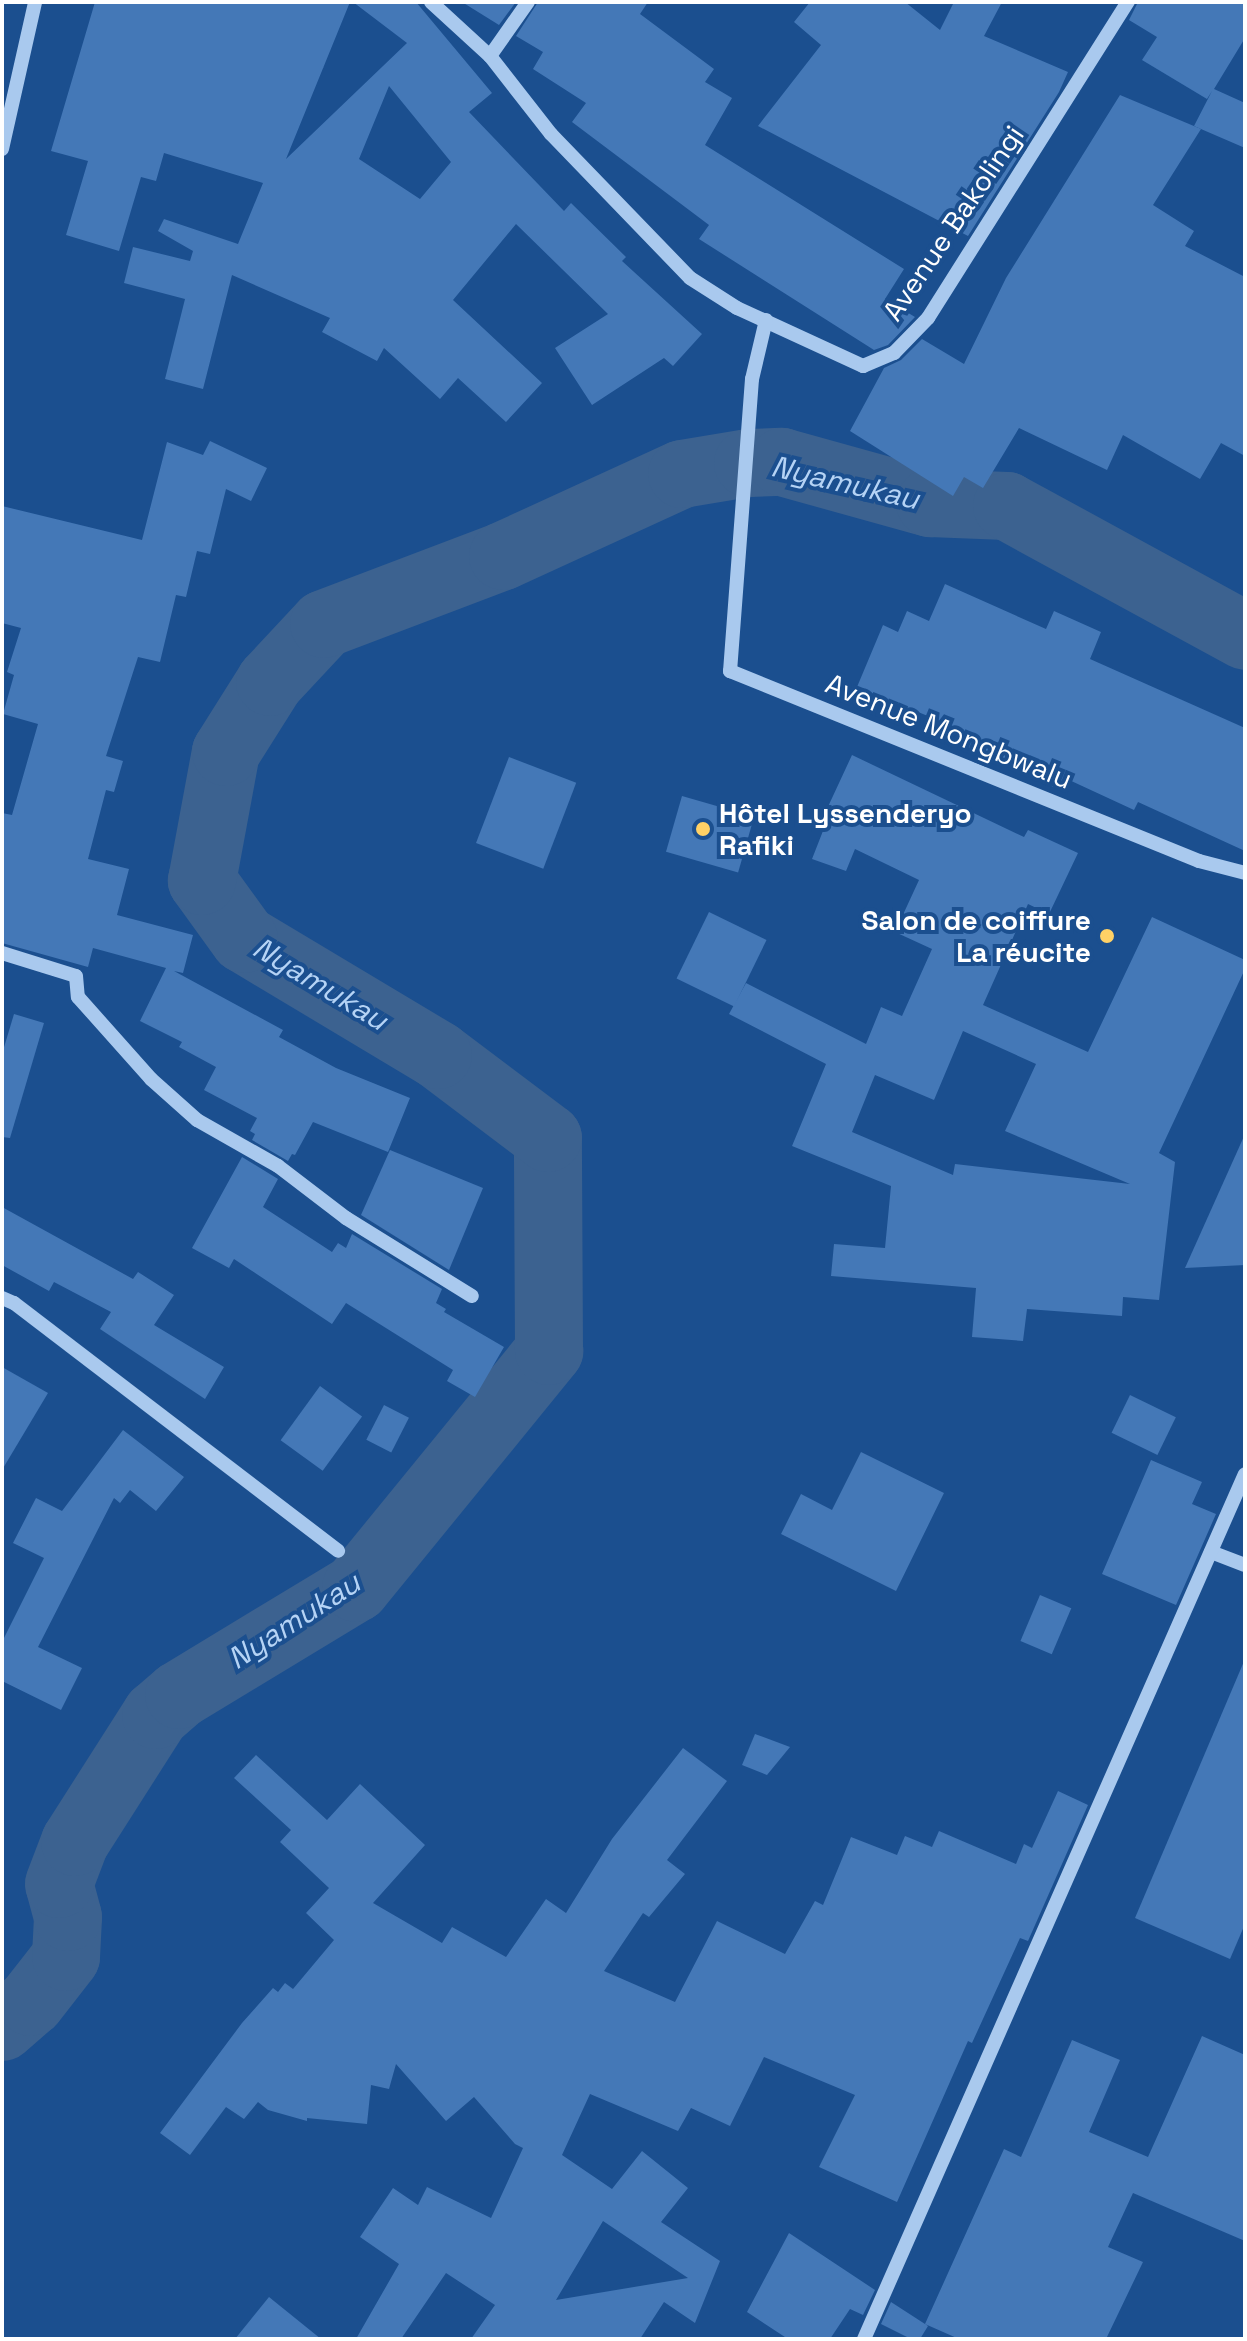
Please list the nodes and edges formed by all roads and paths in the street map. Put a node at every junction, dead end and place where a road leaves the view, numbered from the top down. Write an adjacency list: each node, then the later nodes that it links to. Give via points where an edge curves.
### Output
1 (35, 2): 6 (street)
2 (431, 2): 5 (street, Avenue Bakolingi)
3 (528, 2): 5 (street)
4 (1128, 2): 7 (street, Avenue Bakolingi, via 928,318 894,353 863,366)
5 (490, 56): 7 (street, Avenue Bakolingi, via 551,134 690,278)
6 (2, 149)
7 (766, 320): 8 (street, Avenue Mongbwalu, via 752,379 730,671 1185,855)
8 (1245, 873)
9 (2, 953): 10 (street, via 76,976 78,997 151,1079 197,1120 278,1166 346,1218)
10 (472, 1296)
11 (2, 1298): 13 (street)
12 (1245, 1474): 14 (street)
13 (338, 1551)
14 (1211, 1552): 15 (street); 16 (street)
15 (1245, 1565)
16 (864, 2339)

